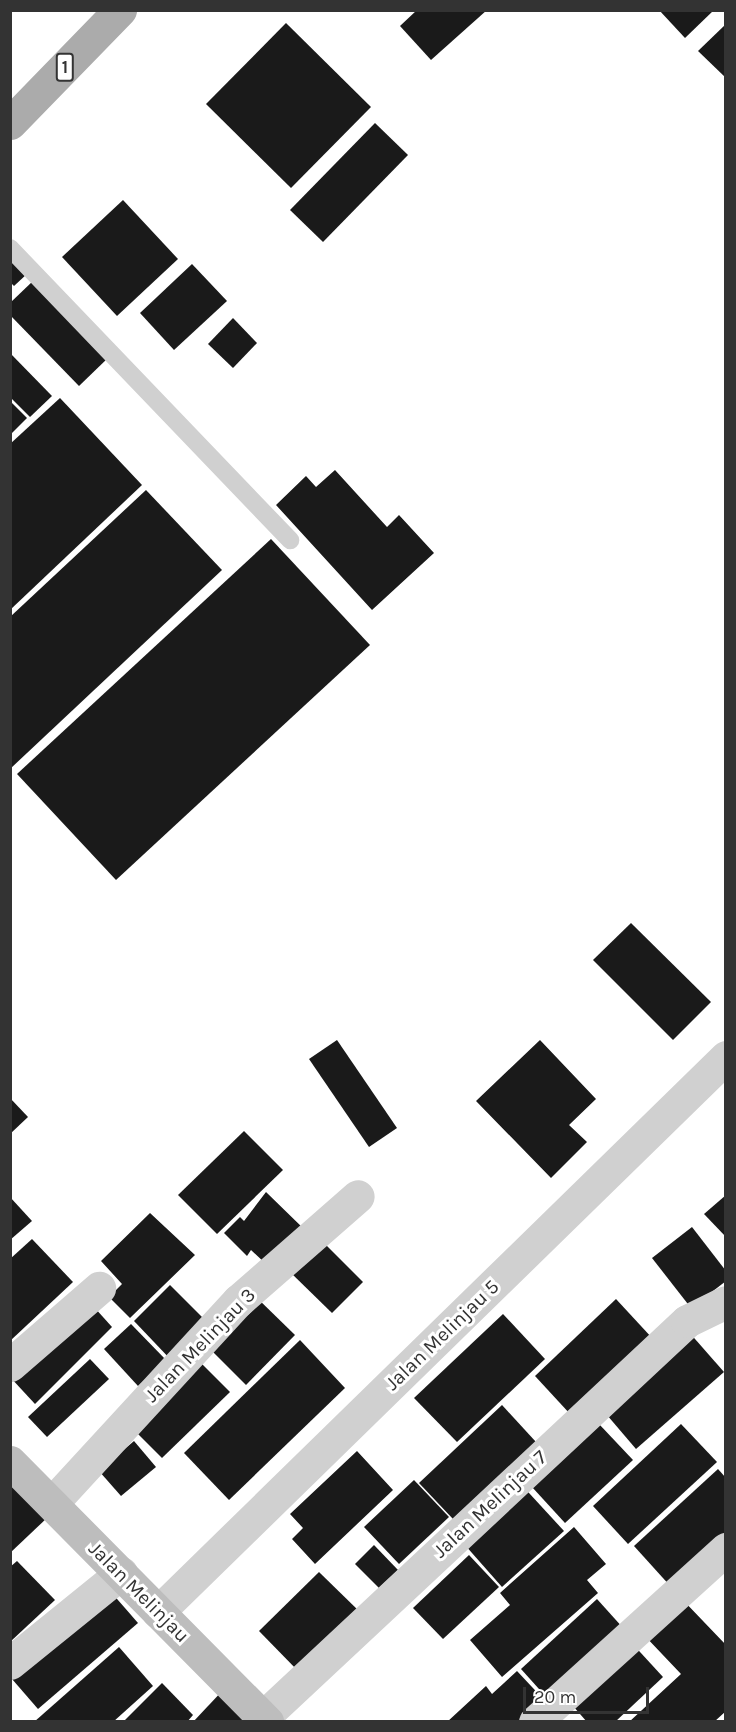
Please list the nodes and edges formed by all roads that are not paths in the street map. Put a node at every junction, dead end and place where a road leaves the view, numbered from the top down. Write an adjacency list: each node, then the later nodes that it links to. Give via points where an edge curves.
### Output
1 (120, 10): 2 (main road, 1)
2 (14, 113)
3 (10, 248): 4 (lane)
4 (290, 540)
5 (726, 1057): 14 (street, Jalan Melinjau 5)
6 (358, 1196): 11 (street, Jalan Melinjau 3, via 238,1301)
7 (99, 1288): 9 (street)
8 (726, 1302): 16 (street, Jalan Melinjau 7, via 687,1321)
9 (10, 1365)
10 (10, 1462): 11 (street, Jalan Melinjau)
11 (52, 1503): 13 (street, Jalan Melinjau)
12 (726, 1549): 17 (street)
13 (121, 1573): 14 (street, Jalan Melinjau); 15 (street)
14 (158, 1612): 16 (street, Jalan Melinjau)
15 (10, 1663)
16 (263, 1720)
17 (535, 1722)

